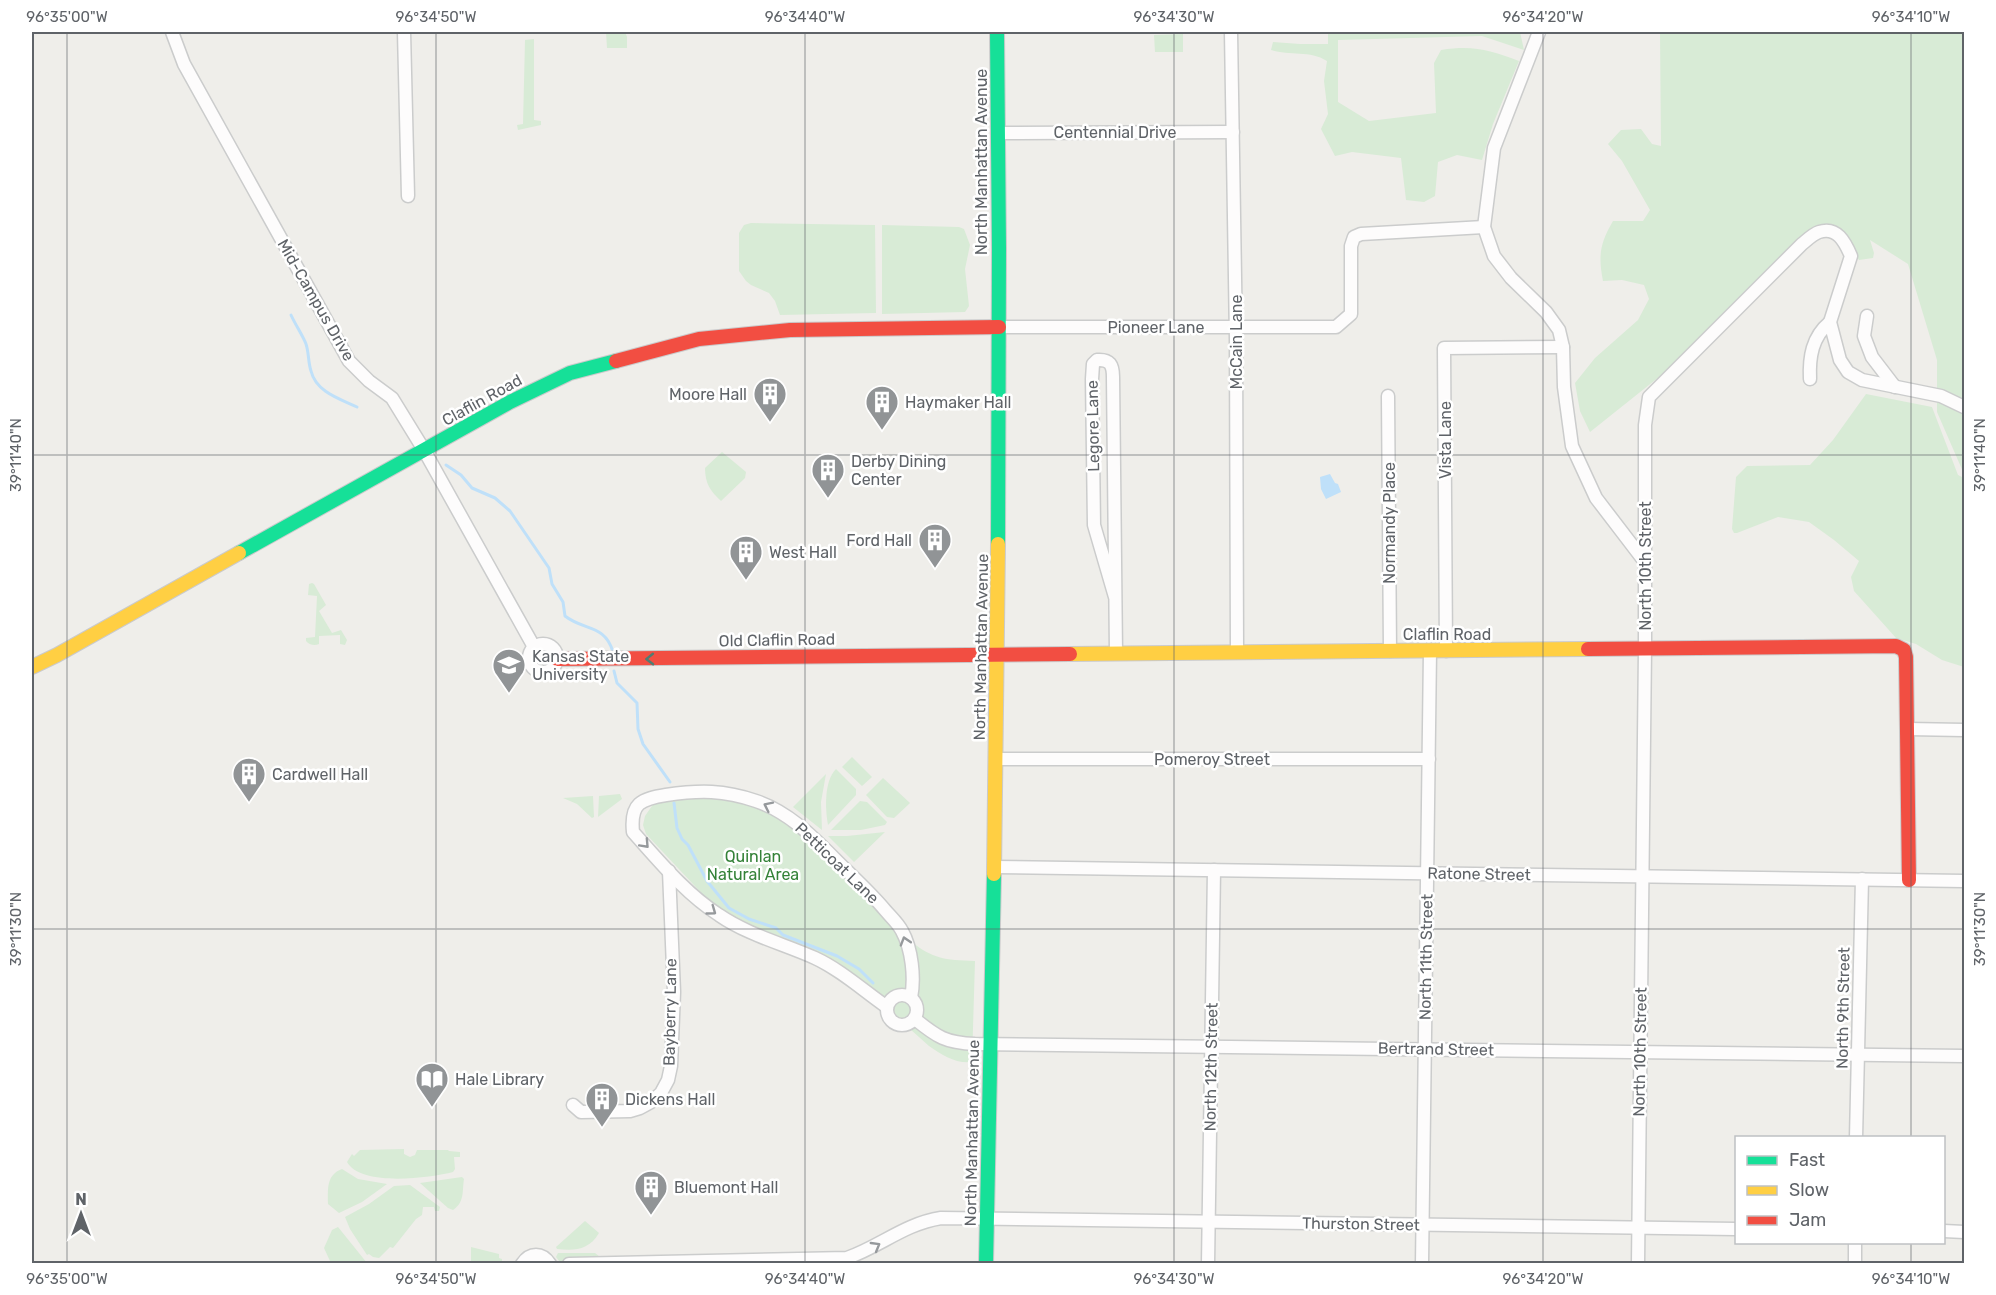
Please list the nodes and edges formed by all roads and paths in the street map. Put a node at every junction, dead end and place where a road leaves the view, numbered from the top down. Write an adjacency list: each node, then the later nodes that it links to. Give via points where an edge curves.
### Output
1 (172, 32): 19 (street, Mid-Campus Drive, via 184,64 349,361 392,398)
2 (405, 32): 8 (street)
3 (997, 32): 6 (street, North Manhattan Avenue)
4 (1231, 32): 7 (street, McCain Lane)
5 (1539, 32): 9 (street, via 1494,148)
6 (998, 132): 7 (street, Centennial Drive); 12 (street, North Manhattan Avenue)
7 (1233, 132): 13 (street, McCain Lane)
8 (408, 196)
9 (1484, 227): 13 (street, Pioneer Lane, via 1361,234 1354,237 1351,246 1351,314 1336,327); 14 (street, via 1494,256 1546,312 1559,330)
10 (1867, 316): 16 (street, via 1864,336 1872,357)
11 (1830, 322): 15 (street, via 1815,340 1809,360); 16 (street, via 1840,360 1848,372 1862,380); 20 (street, North 10th Street, via 1851,256 1839,234 1819,232 1802,244 1649,397 1645,425)
12 (999, 327): 13 (street, Pioneer Lane); 19 (street, Claflin Road, via 790,330 699,339 570,373); 28 (street, North Manhattan Avenue)
13 (1236, 328): 27 (street, McCain Lane)
14 (1563, 347): 20 (street, via 1572,446 1596,498); 26 (street, Vista Lane, via 1444,348)
15 (1810, 379)
16 (1895, 387): 18 (street, via 1941,396)
17 (1388, 396): 24 (street, Normandy Place)
18 (1965, 407)
19 (424, 450): 22 (street, Mid-Campus Drive); 31 (street, Claflin Road)
20 (1645, 562): 23 (street, North 10th Street)
21 (1115, 597): 21 (street, Legore Lane, via 1113,367 1109,361 1097,360 1092,380 1094,525); 29 (street, Legore Lane)
22 (534, 647): 30 (street, via 550,646); 30 (street, via 528,658 536,671 549,672)
23 (1645, 649): 26 (street, Claflin Road); 32 (street, Claflin Road, via 1896,646 1904,650 1906,657); 40 (street, North 10th Street)
24 (1390, 651): 25 (street, Claflin Road); 27 (street, Claflin Road)
25 (1430, 651): 26 (street, Claflin Road); 35 (street, North 11th Street)
26 (1446, 651)
27 (1237, 652): 29 (street, Claflin Road)
28 (998, 653): 29 (street, Claflin Road); 30 (street, Old Claflin Road, one-way to 30); 34 (street, North Manhattan Avenue)
29 (1116, 653)
30 (557, 659)
31 (32, 667)
32 (1908, 729): 33 (street); 42 (street)
33 (1965, 730)
34 (996, 759): 35 (street, Pomeroy Street); 36 (street, North Manhattan Avenue)
35 (1429, 759): 39 (street, North 11th Street)
36 (994, 867): 37 (street, Ratone Street); 47 (street, North Manhattan Avenue)
37 (1214, 870): 39 (street, Ratone Street); 48 (street, North 12th Street)
38 (669, 871): 44 (street, Petticoat Lane, one-way to 38, via 914,983 902,930 873,896 784,814 758,802 709,790 643,800 633,813 633,832); 45 (street, one-way to 45, via 721,917 817,959); 53 (street, Bayberry Lane, via 674,992 668,1080 651,1102 630,1111 581,1112)
39 (1427, 873): 40 (street, Ratone Street); 49 (street, North 11th Street)
40 (1642, 877): 41 (street, Ratone Street); 50 (street, North 10th Street)
41 (1862, 879): 42 (street, Ratone Street); 51 (street, North 9th Street)
42 (1909, 880): 43 (street, Ratone Street)
43 (1965, 881)
44 (911, 998): 45 (street, via 896,996); 46 (street, via 917,1006)
45 (888, 1007): 46 (street, via 888,1016 895,1023 905,1025)
46 (915, 1019): 47 (street, Bertrand Street, via 932,1033 956,1043)
47 (990, 1043): 48 (street, Bertrand Street); 55 (street, North Manhattan Avenue)
48 (1211, 1046): 49 (street, Bertrand Street); 56 (street, North 12th Street)
49 (1425, 1049): 50 (street, Bertrand Street); 57 (street, North 11th Street)
50 (1640, 1052): 51 (street, Bertrand Street); 58 (street, North 10th Street)
51 (1858, 1055): 52 (street, Bertrand Street); 54 (street, North 9th Street)
52 (1965, 1056)
53 (573, 1105)
54 (1856, 1136)
55 (986, 1219): 56 (street, Thurston Street); 63 (street, Thurston Street, one-way to 55, via 847,1258 910,1226 933,1220); 67 (street, North Manhattan Avenue)
56 (1208, 1223): 57 (street, Thurston Street); 68 (street, North 12th Street)
57 (1423, 1225): 58 (street, Thurston Street); 69 (street, North 11th Street)
58 (1638, 1228): 59 (street, Thurston Street); 70 (street, North 10th Street)
59 (1735, 1229)
60 (1945, 1231): 61 (street)
61 (1965, 1232)
62 (1855, 1244): 71 (street)
63 (777, 1262): 66 (street, Thurston Street)
64 (522, 1263): 65 (street, via 536,1254)
65 (550, 1263)
66 (569, 1263)
67 (986, 1263)
68 (1208, 1263)
69 (1422, 1263)
70 (1638, 1263)
71 (1855, 1263)

